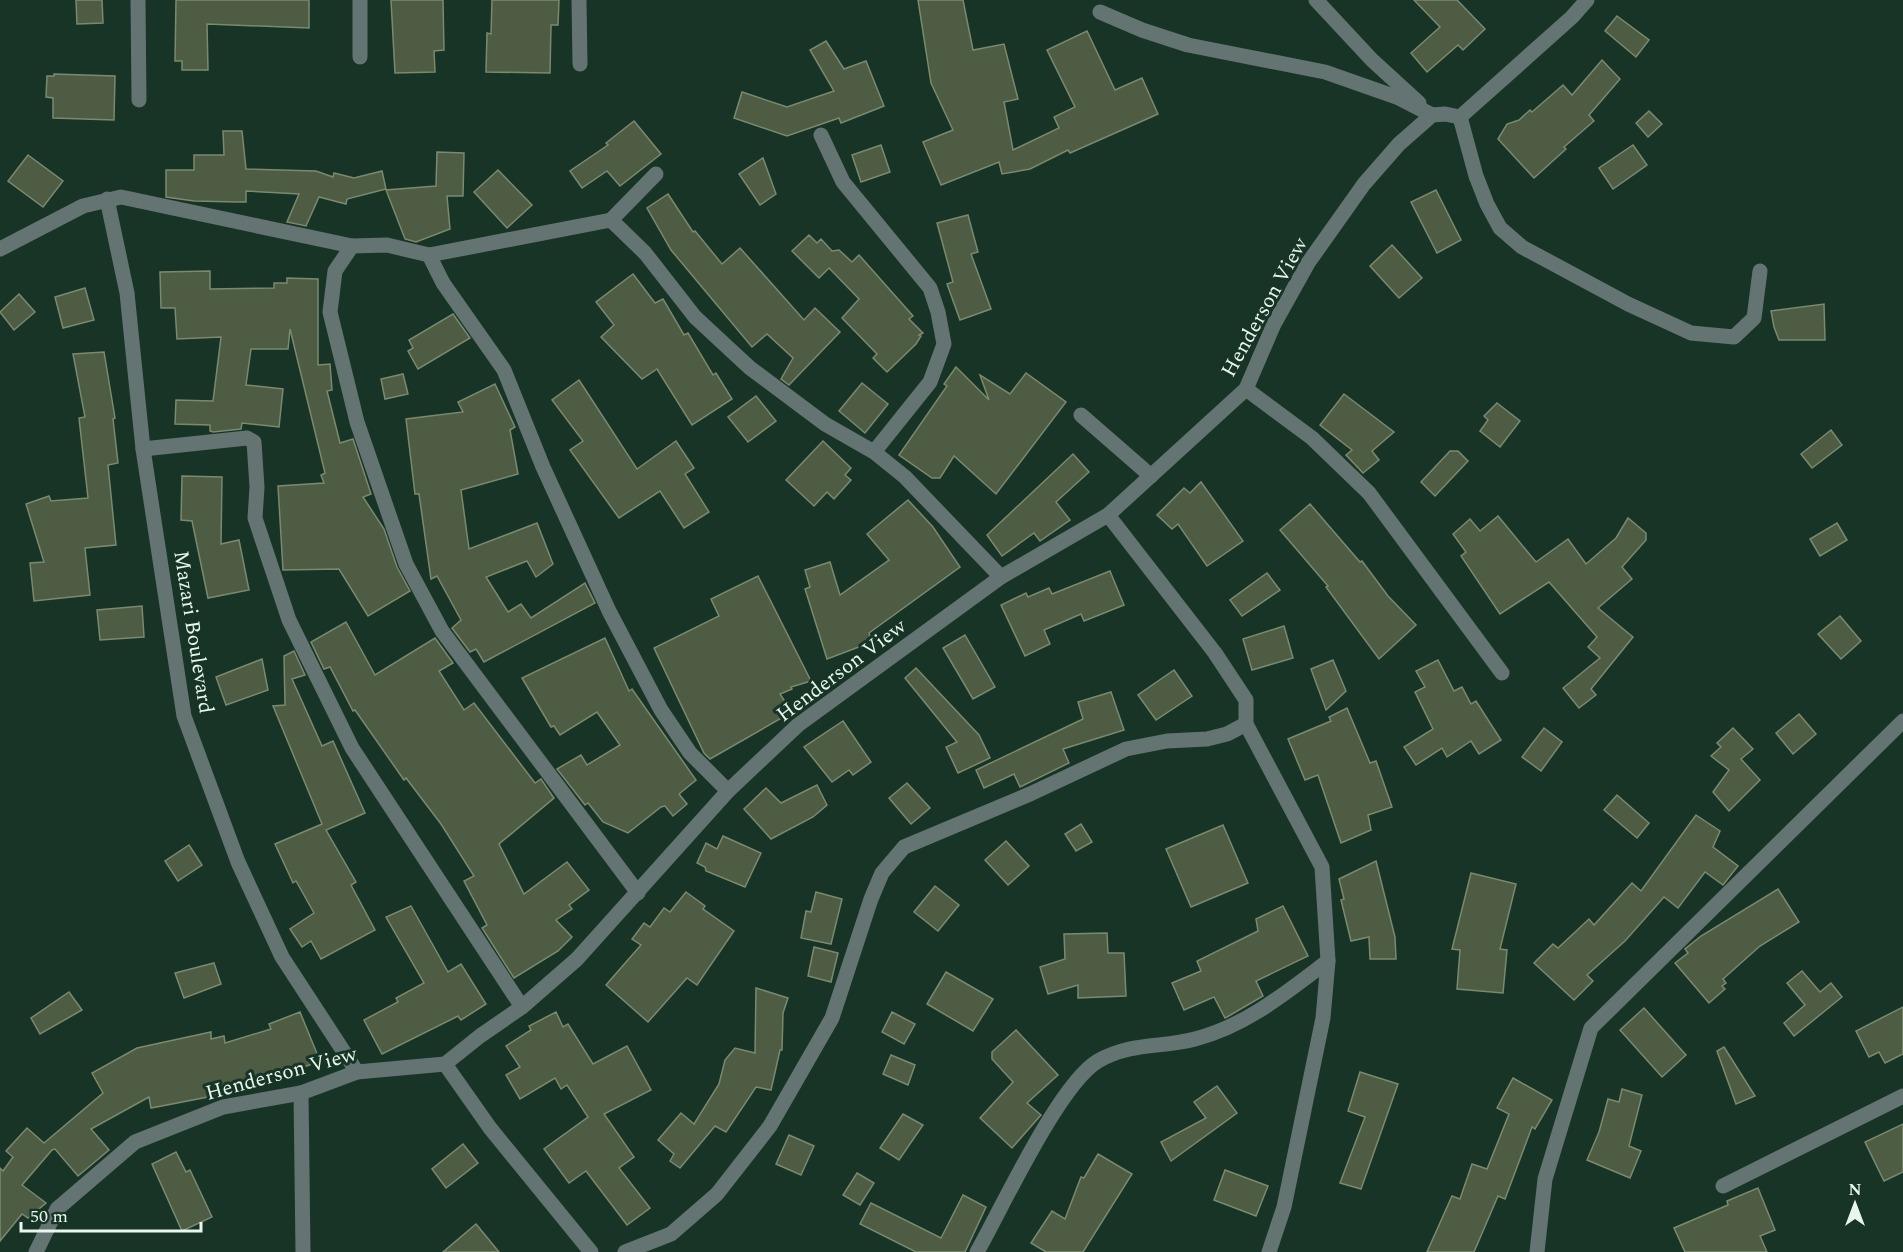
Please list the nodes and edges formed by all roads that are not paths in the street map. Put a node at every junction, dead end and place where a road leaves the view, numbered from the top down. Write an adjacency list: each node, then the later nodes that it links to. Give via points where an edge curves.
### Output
1 (138, 0): 9 (street)
2 (360, 0): 7 (street)
3 (579, 0): 8 (street)
4 (1316, 0): 10 (street, via 1372,60)
5 (1587, 0): 11 (street)
6 (1100, 12): 10 (street, via 1188,45 1325,72 1399,98)
7 (360, 57)
8 (580, 64)
9 (139, 100)
10 (1432, 115): 11 (street); 20 (street, Henderson View, via 1399,144 1364,184 1308,263 1274,324)
11 (1460, 117): 19 (street, via 1476,176 1500,228 1522,247 1628,304 1691,333 1734,337 1754,318)
12 (821, 135): 23 (street, via 843,182 930,288 944,344 930,382)
13 (656, 174): 15 (street)
14 (107, 199): 16 (street, via 134,198); 17 (street, via 58,218); 22 (street, Mazari Boulevard, via 127,293)
15 (611, 220): 18 (street); 23 (street, via 645,253 696,317 750,368 825,424)
16 (352, 246): 18 (street, via 387,245); 31 (street, via 335,271 330,312 357,422 406,564 442,631)
17 (0, 249)
18 (429, 255): 30 (street, via 443,283 504,370 609,611 661,710 690,753)
19 (1760, 271)
20 (1246, 389): 24 (street, Henderson View); 27 (street, via 1312,438 1369,493)
21 (1081, 415): 24 (street)
22 (143, 449): 33 (street, via 248,438 254,442 255,518 289,620 352,748); 35 (street, Mazari Boulevard, via 184,716 238,862 282,957)
23 (874, 452): 26 (street, via 905,477)
24 (1151, 476): 25 (street, Henderson View)
25 (1108, 515): 26 (street, Henderson View); 29 (street, via 1215,653 1246,700)
26 (1001, 577): 30 (street, Henderson View, via 798,725)
27 (1502, 673)
28 (1903, 721): 45 (street, via 1591,1028 1545,1179)
29 (1246, 724): 32 (street, via 1322,867); 42 (street, via 1207,740 1167,741 1126,749 904,848 882,873 832,1018 770,1126 717,1194 671,1234)
30 (728, 791): 31 (street, Henderson View)
31 (638, 893): 33 (street, Henderson View, via 577,959)
32 (1328, 962): 43 (street, via 1258,1013 1195,1040 1137,1046 1097,1061 1065,1095); 44 (street, via 1323,1018 1284,1207)
33 (522, 1007): 34 (street, Henderson View)
34 (445, 1064): 35 (street, Henderson View); 41 (street, via 490,1128)
35 (357, 1072): 36 (street, Henderson View)
36 (301, 1092): 39 (street, Henderson View, via 223,1107 135,1142 57,1209); 40 (street)
37 (1903, 1096): 38 (street)
38 (1724, 1186)
39 (36, 1252)
40 (303, 1252)
41 (591, 1252)
42 (625, 1252)
43 (977, 1252)
44 (1269, 1252)
45 (1537, 1252)

